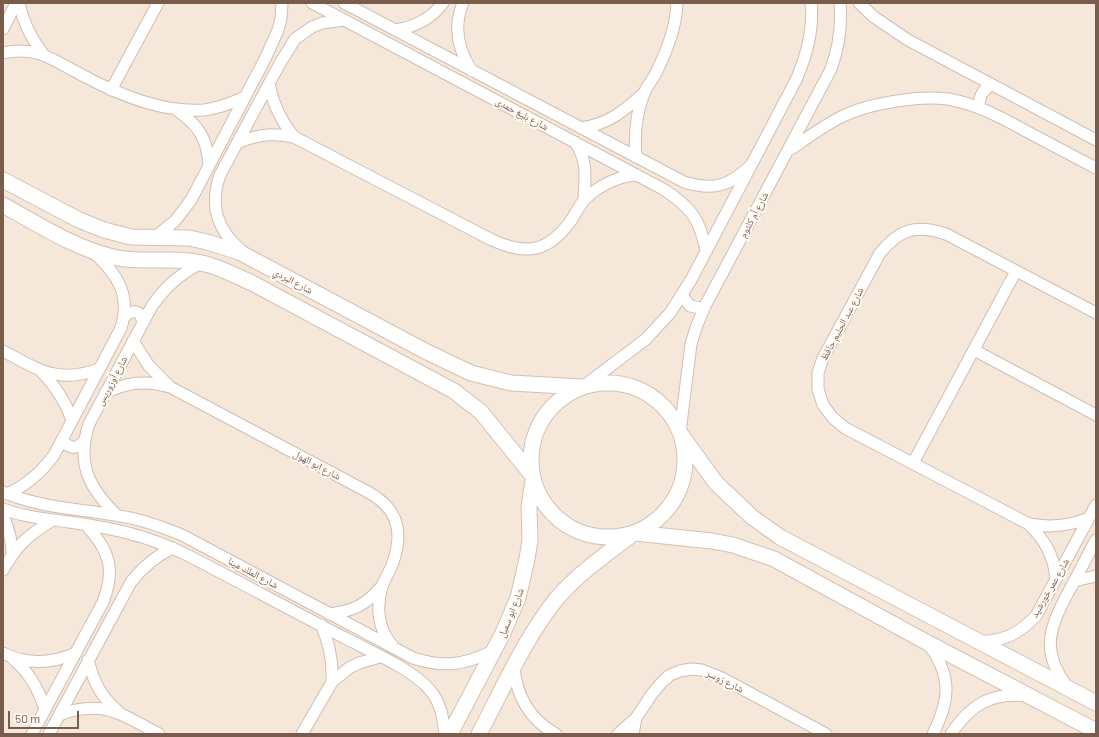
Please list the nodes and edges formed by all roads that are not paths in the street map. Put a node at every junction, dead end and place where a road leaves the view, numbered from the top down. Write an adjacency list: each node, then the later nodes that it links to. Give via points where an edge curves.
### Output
1 (18, 3): 13 (street); 16 (street, via 26,29)
2 (158, 3): 23 (street)
3 (282, 3): 17 (street, via 278,30)
4 (312, 3): 12 (street, شارع بليغ حمدى)
5 (344, 3): 14 (street, شارع بليغ حمدى)
6 (445, 3): 11 (street, via 452,10); 14 (street, via 419,24)
7 (677, 3): 24 (street, via 671,39)
8 (811, 3): 37 (street, via 809,44 804,61)
9 (840, 3): 34 (street, شارع أم كلثوم, via 841,30 836,57)
10 (859, 3): 21 (street, via 908,40)
11 (462, 6): 19 (street, via 457,35 465,60)
12 (344, 20): 18 (street, via 322,23 303,32 295,39); 26 (street, شارع بليغ حمدى)
13 (3, 29)
14 (395, 30): 19 (street, شارع بليغ حمدى)
15 (3, 53): 16 (street, via 29,50)
16 (43, 54): 23 (street)
17 (266, 57): 18 (street, via 276,58); 25 (street)
18 (279, 65): 20 (street)
19 (472, 71): 22 (street, شارع بليغ حمدى)
20 (269, 84): 30 (street, via 273,102); 33 (street)
21 (990, 85): 27 (street, via 981,94); 31 (street)
22 (500, 86): 26 (street); 29 (street, شارع بليغ حمدى)
23 (111, 90): 28 (street)
24 (645, 92): 29 (street, via 612,119 592,127); 35 (street, via 637,123)
25 (245, 97): 28 (street, via 205,110); 36 (street)
26 (493, 99): 32 (street, شارع بليغ حمدى)
27 (979, 108): 34 (street, via 933,98 881,103 840,117); 38 (street)
28 (177, 109): 36 (street, via 197,127 204,139)
29 (580, 128): 35 (street, شارع بليغ حمدى)
30 (294, 137): 33 (street, via 265,134); 44 (street, via 492,240 517,249 531,249 556,238)
31 (1096, 140)
32 (574, 142): 40 (street, شارع بليغ حمدى); 44 (street, via 580,149 585,165)
33 (237, 143): 39 (street)
34 (789, 150): 56 (street, شارع أم كلثوم)
35 (636, 157): 41 (street, شارع بليغ حمدى)
36 (209, 165): 39 (street, via 211,172); 48 (street, via 184,211)
37 (751, 165): 41 (street, شارع بليغ حمدى, via 728,183 713,187 698,187); 50 (street)
38 (1096, 168)
39 (220, 175): 51 (street, via 215,199 219,222 232,242)
40 (638, 175): 43 (street, شارع بليغ حمدى); 44 (street, via 629,175 612,181)
41 (670, 175): 43 (street, via 670,182)
42 (3, 180): 46 (street, شارع البردي)
43 (663, 189): 50 (street, شارع بليغ حمدى, via 688,207 703,235)
44 (584, 199)
45 (3, 205): 47 (street)
46 (51, 205): 47 (street); 48 (street, شارع البردي, via 104,230 131,237)
47 (40, 224): 49 (street)
48 (155, 237): 51 (street, شارع البردي, via 189,238 207,242)
49 (89, 249): 52 (street, via 127,260); 59 (street, شارع أوزوريس, via 110,268 117,279 122,292)
50 (706, 251): 54 (street)
51 (252, 259): 55 (street, شارع البردي)
52 (202, 263): 57 (street, via 232,274); 60 (street, شارع أوزوريس, via 186,271 165,289)
53 (1016, 271): 58 (street, شارع عبد الحليم حافظ); 62 (street); 74 (street, شارع عبد الحليم حافظ, via 932,229 916,229 902,233 890,241 880,253 823,358 818,373 818,389 823,405 832,418 845,428)
54 (683, 293): 56 (street, via 690,306); 67 (street, via 670,313 646,339)
55 (319, 294): 57 (street); 67 (street, شارع البردي, via 471,373 511,383)
56 (705, 306): 71 (street, شارع أم كلثوم, via 691,344)
57 (308, 313): 75 (street, via 454,391 481,412)
58 (1096, 313)
59 (124, 317): 60 (street, via 136,311); 64 (street, شارع أوزوريس)
60 (143, 322): 61 (street, شارع أوزوريس)
61 (133, 341): 66 (street, شارع ابو الهول, via 149,366); 68 (street, شارع أوزوريس)
62 (974, 350): 69 (street); 74 (street)
63 (3, 351): 65 (street)
64 (99, 369): 65 (street, via 86,374 71,375); 70 (street, شارع أوزوريس)
65 (40, 371): 70 (street, via 60,394 68,407)
66 (170, 387): 68 (street, شارع ابو الهول, via 157,383 137,383 117,387); 93 (street, شارع ابو الهول, via 368,492 386,505 398,527 399,539 397,552)
67 (583, 387): 71 (street, via 613,383 641,390 665,408); 75 (street, via 565,395 551,407 540,422 531,450)
68 (105, 393): 73 (street, شارع أوزوريس, via 88,424)
69 (1096, 415)
70 (72, 421): 72 (street, شارع أوزوريس)
71 (681, 434): 85 (street, via 685,470 674,502 651,526); 100 (street, via 716,483 738,506 766,527 796,546)
72 (62, 440): 73 (street, via 71,447 76,447); 76 (street, شارع أوزوريس, via 45,468 34,479)
73 (84, 441): 80 (street, شارع أوزوريس, via 88,475 105,504)
74 (913, 463): 83 (street, شارع عبد الحليم حافظ)
75 (532, 478): 85 (street, via 539,497 563,524 596,537 614,538); 103 (street, شارع ابو سمبل, via 529,507 530,540 524,579 512,614)
76 (5, 493): 80 (street, شارع الملك مينا, via 48,505)
77 (1096, 505): 81 (street, شارع عمر خورشيد)
78 (3, 509): 82 (street, شارع الملك مينا)
79 (3, 516): 88 (street, via 10,534)
80 (118, 516): 98 (street, شارع الملك مينا, via 150,523 182,535)
81 (1089, 518): 83 (street, شارع عبد الحليم حافظ, via 1059,526); 91 (street, شارع عمر خورشيد)
82 (53, 520): 84 (street, شارع الملك مينا); 88 (street, via 31,534)
83 (1027, 523): 91 (street, شارع عبد الحليم حافظ, via 1041,537 1051,554)
84 (86, 525): 87 (street, شارع الملك مينا, via 145,537); 94 (street, via 103,547 108,560 110,574)
85 (634, 534): 101 (street, via 712,541 754,551 795,570); 109 (street, via 587,569 559,596 531,635)
86 (1096, 540): 92 (street, شارع عمر خورشيد)
87 (173, 548): 96 (street, via 163,552 140,571); 99 (street, شارع الملك مينا)
88 (12, 553): 89 (street)
89 (3, 570)
90 (1096, 576): 92 (street)
91 (1056, 579): 95 (street, شارع عمر خورشيد)
92 (1074, 581): 97 (street, شارع عمر خورشيد)
93 (383, 584): 98 (street, شارع ابو الهول, via 360,606 345,612); 102 (street, شارع ابو الهول, via 378,612 386,638)
94 (103, 602): 96 (street, via 112,599); 104 (street)
95 (1044, 602): 97 (street, via 1048,608); 100 (street, شارع عمر خورشيد, via 1036,616 1024,628 1005,638)
96 (117, 606): 107 (street)
97 (1059, 611): 112 (street, شارع عمر خورشيد, via 1052,625 1052,659 1058,675)
98 (329, 614): 102 (street, شارع الملك مينا)
99 (321, 626): 106 (street, شارع الملك مينا); 111 (street, via 330,647)
100 (979, 642): 112 (street)
101 (928, 643): 113 (street); 131 (street, via 938,656 947,688 945,705)
102 (395, 648): 108 (street, شارع الملك مينا)
103 (493, 651): 108 (street, شارع الملك مينا, via 453,665); 125 (street, شارع ابو سمبل)
104 (76, 653): 105 (street, via 56,660 36,662); 115 (street)
105 (6, 654): 115 (street, via 22,666 33,679)
106 (380, 657): 110 (street, شارع الملك مينا); 111 (street, via 354,665)
107 (88, 660): 116 (street); 117 (street, via 92,677 100,692)
108 (426, 662): 110 (street, via 428,674)
109 (514, 668): 126 (street); 127 (street, via 517,688 525,706)
110 (421, 681): 124 (street, شارع الملك مينا, via 437,700 442,712)
111 (332, 682): 123 (street)
112 (1069, 689): 114 (street)
113 (1029, 696): 119 (street); 132 (street, via 1000,696 986,701 963,718)
114 (1095, 703): 119 (street)
115 (45, 710): 120 (street)
116 (59, 715): 117 (street, via 75,709 92,708); 121 (street)
117 (124, 716): 122 (street)
118 (636, 718): 128 (street, شارع زوسر); 129 (street, شارع زوسر); 130 (street, شارع زوسر, via 652,694 670,675 697,669 722,678)
119 (1090, 728)
120 (32, 734)
121 (49, 734)
122 (159, 734)
123 (302, 734)
124 (445, 734)
125 (450, 734)
126 (479, 734)
127 (552, 734)
128 (618, 734)
129 (633, 734)
130 (826, 734)
131 (933, 734)
132 (952, 734)

